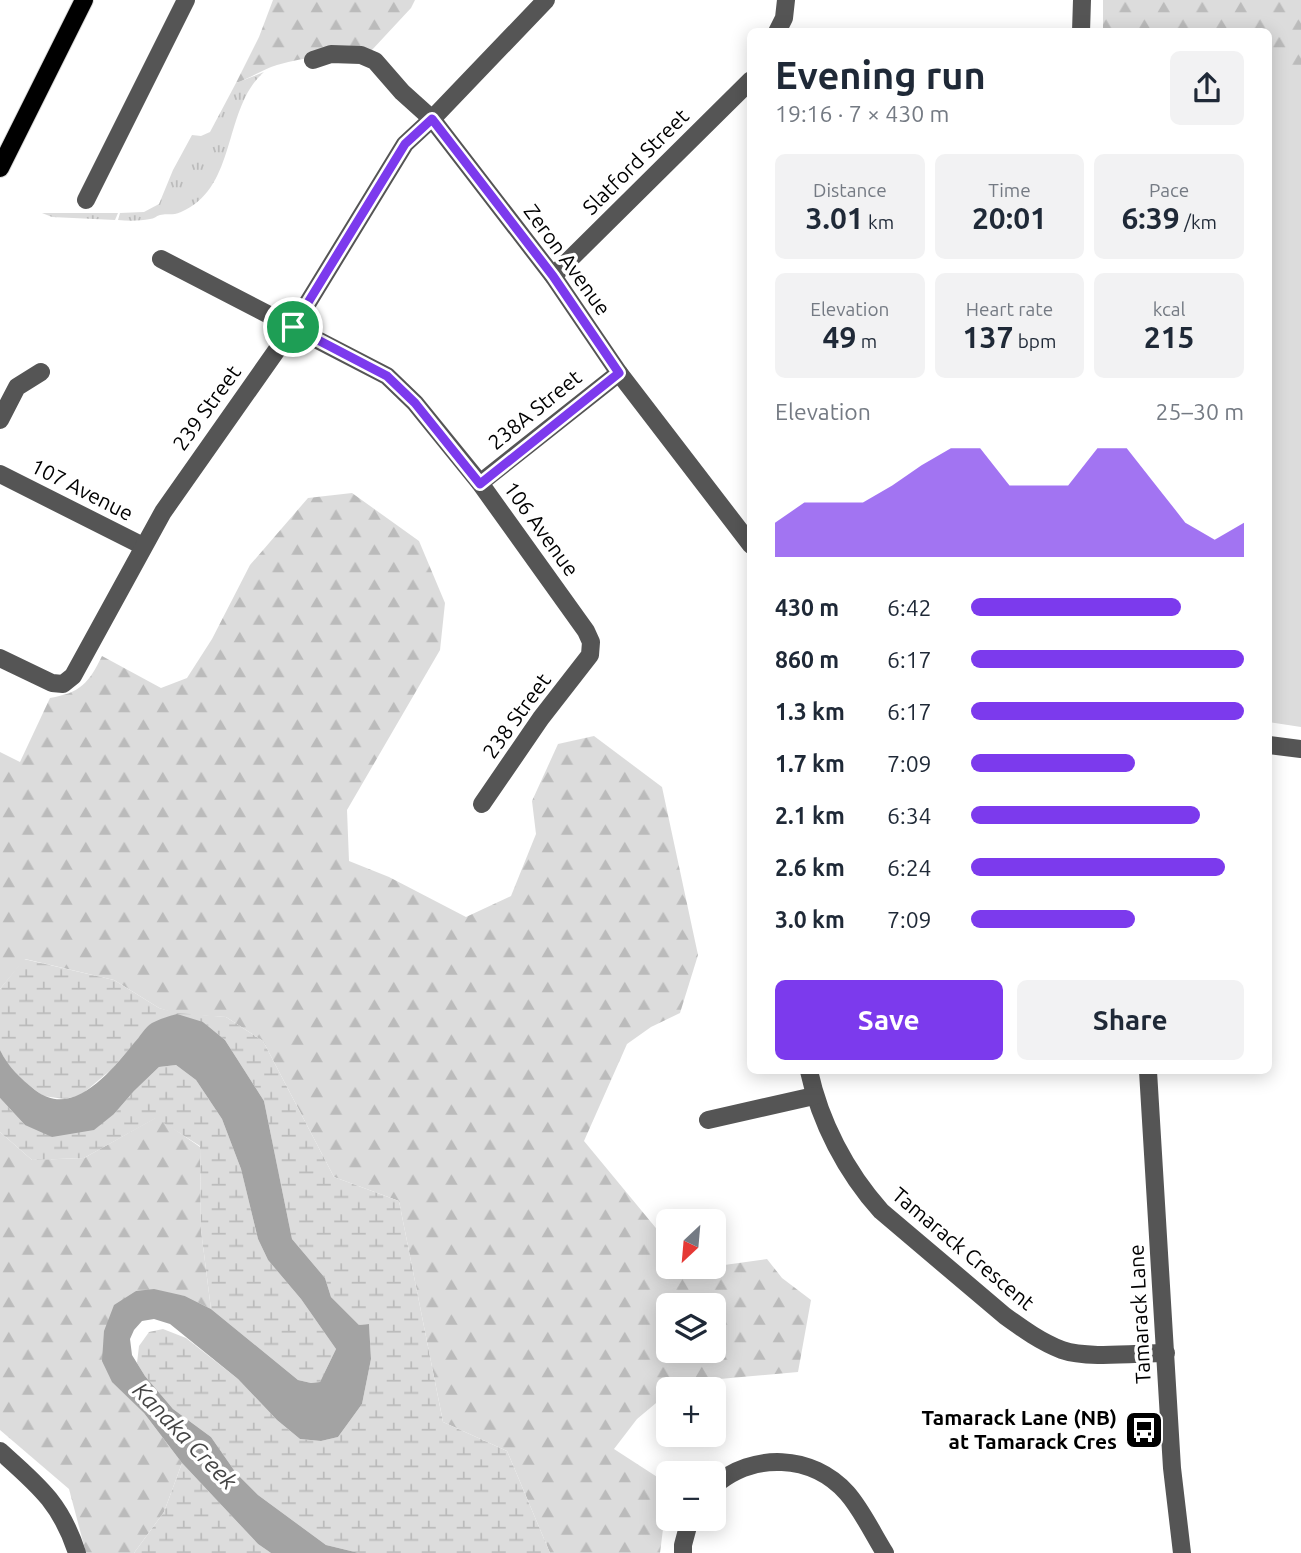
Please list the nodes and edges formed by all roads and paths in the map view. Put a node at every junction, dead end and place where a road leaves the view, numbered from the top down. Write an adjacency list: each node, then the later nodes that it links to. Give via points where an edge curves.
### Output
1 (84, 0): 11 (main road)
2 (186, 0): 12 (street)
3 (546, 0): 10 (street, 239 Street)
4 (786, 0): 6 (street)
5 (1082, 0): 7 (street)
6 (779, 28)
7 (1081, 28)
8 (313, 60): 10 (street, Zeron Avenue, via 331,54 361,55 374,61)
9 (747, 84): 14 (street, Slatford Street)
10 (432, 119): 14 (street, Zeron Avenue); 15 (street, 239 Street, via 405,144)
11 (0, 168)
12 (86, 200)
13 (161, 259): 15 (street, 106 Avenue)
14 (553, 276): 17 (street, Zeron Avenue)
15 (293, 327): 20 (street, 106 Avenue, via 387,376 415,403); 22 (street, 239 Street, via 184,479)
16 (41, 372): 18 (street, via 17,387)
17 (619, 373): 20 (street, 238A Street); 21 (street, Zeron Avenue)
18 (0, 420)
19 (0, 474): 22 (street, 107 Avenue)
20 (480, 484): 23 (street, 106 Avenue, via 586,631)
21 (747, 540)
22 (143, 546): 24 (street, 239 Street, via 76,672 63,684)
23 (590, 655): 27 (street, 238 Street)
24 (0, 658)
25 (1272, 745): 26 (street)
26 (1301, 749)
27 (482, 804)
28 (810, 1074): 30 (street, Tamarack Crescent)
29 (1148, 1074): 32 (street, Tamarack Lane)
30 (814, 1096): 31 (street); 32 (street, Tamarack Crescent, via 838,1150 881,1212 1026,1332 1073,1352)
31 (709, 1120)
32 (1166, 1353): 39 (street, Tamarack Lane, via 1173,1488)
33 (0, 1451): 36 (street, via 45,1491 68,1527)
34 (726, 1478): 38 (street, via 765,1462 820,1472 848,1494)
35 (687, 1531): 37 (street)
36 (77, 1553)
37 (683, 1553)
38 (886, 1553)
39 (1182, 1553)

